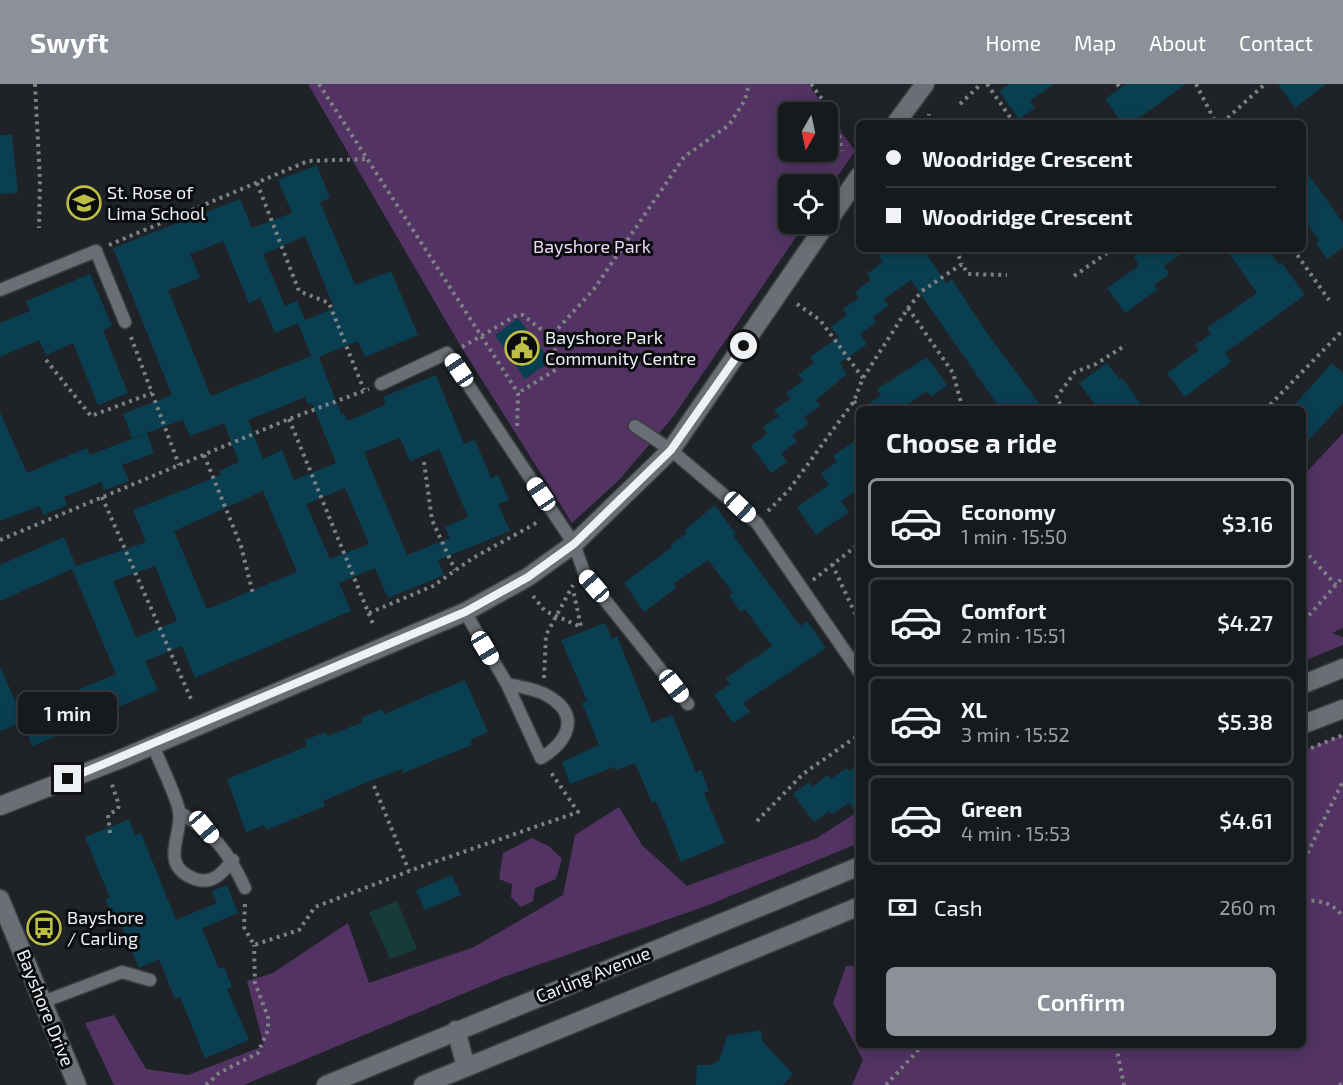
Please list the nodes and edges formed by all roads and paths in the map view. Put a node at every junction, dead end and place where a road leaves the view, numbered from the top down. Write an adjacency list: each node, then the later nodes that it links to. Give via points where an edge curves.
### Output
1 (35, 84): 24 (path)
2 (319, 84): 20 (path)
3 (749, 84): 41 (path, via 745,100 729,124 684,157 594,288)
4 (811, 84): 11 (path)
5 (816, 84): 11 (path)
6 (925, 84): 14 (main road)
7 (981, 84): 12 (path)
8 (987, 84): 16 (path)
9 (1196, 84): 17 (path)
10 (1265, 84): 18 (path)
11 (815, 90): 19 (path, via 836,118)
12 (960, 104)
13 (928, 114): 15 (path)
14 (898, 120)
15 (928, 120)
16 (1012, 120)
17 (1214, 120)
18 (1225, 120)
19 (842, 151)
20 (367, 159): 22 (path, via 308,161); 42 (path)
21 (856, 181): 23 (main road)
22 (257, 183): 26 (path); 48 (path, via 299,291 329,303)
23 (838, 206)
24 (39, 228)
25 (819, 234): 57 (main road)
26 (96, 251): 35 (lane); 39 (lane)
27 (958, 252): 32 (path)
28 (1103, 252): 31 (path)
29 (1109, 252): 31 (path)
30 (1295, 252): 36 (path)
31 (1105, 255): 34 (path)
32 (962, 264): 33 (path, via 968,274); 38 (path, via 922,291)
33 (1007, 275)
34 (1074, 276)
35 (0, 290)
36 (1329, 300)
37 (797, 304): 46 (path, via 820,320)
38 (908, 308): 46 (path); 52 (path, via 953,373)
39 (125, 322): 49 (path)
40 (1343, 330): 54 (path)
41 (553, 334): 42 (path, via 517,315); 42 (path, via 557,369 518,393)
42 (482, 337): 44 (path)
43 (1126, 345): 53 (path, via 1075,372 1056,398)
44 (447, 353): 47 (lane); 62 (lane)
45 (46, 360): 49 (path, via 91,416)
46 (863, 378): 50 (path)
47 (381, 384): 48 (path)
48 (365, 390): 55 (path)
49 (152, 393): 60 (path)
50 (854, 401): 51 (path); 63 (path, via 789,490)
51 (857, 406)
52 (962, 406)
53 (1062, 406)
54 (1269, 406)
55 (289, 419): 58 (path); 77 (path)
56 (635, 426): 57 (lane)
57 (671, 450): 63 (lane); 67 (main road)
58 (204, 455): 60 (path); 74 (path, via 241,546)
59 (424, 462): 69 (path, via 432,520)
60 (179, 465): 61 (path)
61 (102, 497): 64 (path); 87 (path)
62 (554, 514): 67 (lane); 69 (path)
63 (757, 523): 73 (lane)
64 (0, 540)
65 (856, 546): 68 (path)
66 (1306, 552): 71 (path)
67 (577, 553): 72 (path); 76 (main road); 88 (lane, via 585,575)
68 (832, 564): 73 (path); 78 (path)
69 (455, 570): 77 (path, via 433,586)
70 (1343, 577): 71 (path)
71 (1336, 585): 80 (path)
72 (572, 588): 79 (path); 79 (path, via 581,627)
73 (802, 588): 82 (lane)
74 (253, 594)
75 (533, 595): 79 (path)
76 (465, 612): 85 (lane); 93 (main road)
77 (369, 613): 81 (path)
78 (856, 615)
79 (555, 617): 86 (path, via 546,635)
80 (1306, 619)
81 (373, 624)
82 (856, 667)
83 (1343, 668): 84 (main road)
84 (1306, 683)
85 (507, 684): 86 (lane); 95 (lane)
86 (546, 695): 95 (lane, via 561,705 566,737)
87 (191, 699)
88 (688, 704)
89 (1343, 709): 90 (main road)
90 (1306, 723)
91 (1343, 735): 94 (path)
92 (856, 737): 101 (path, via 803,774)
93 (153, 745): 99 (main road); 100 (lane)
94 (1306, 750)
95 (540, 758): 106 (path, via 578,812)
96 (110, 781): 102 (path, via 119,805 118,810 108,815)
97 (1343, 781): 103 (path)
98 (374, 786): 106 (path)
99 (0, 806)
100 (179, 812): 104 (lane, via 204,827); 104 (lane, via 174,847 178,866 187,876 201,881 218,878)
101 (757, 821)
102 (110, 833)
103 (1306, 856)
104 (232, 860): 107 (lane)
105 (856, 868): 115 (main road, Carling Avenue)
106 (409, 871): 112 (path, via 315,907 299,930)
107 (245, 888): 112 (path, via 244,927)
108 (0, 898): 114 (main road, Bayshore Drive)
109 (1306, 900): 111 (path, via 1323,901 1340,911)
110 (856, 908): 118 (main road, Carling Avenue)
111 (1343, 918)
112 (255, 945): 121 (path, via 255,983 268,1017 268,1030 258,1053 219,1073)
113 (150, 980): 114 (lane, via 122,972)
114 (44, 1005): 119 (main road); 120 (main road, Bayshore Drive)
115 (456, 1030): 118 (main road); 122 (main road, Carling Avenue)
116 (920, 1048): 124 (path)
117 (1119, 1048): 125 (path)
118 (466, 1067): 123 (main road, Carling Avenue)
119 (64, 1085)
120 (77, 1085)
121 (206, 1085)
122 (326, 1085)
123 (423, 1085)
124 (886, 1085)
125 (1124, 1085)

